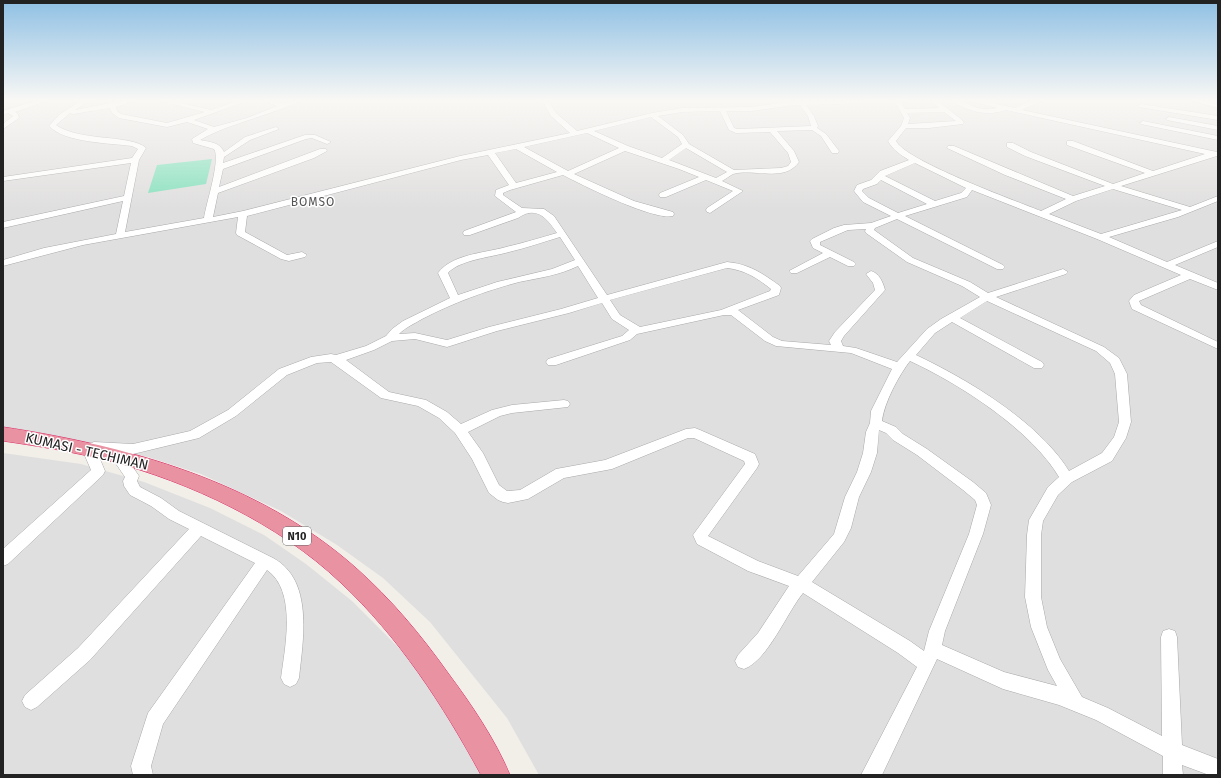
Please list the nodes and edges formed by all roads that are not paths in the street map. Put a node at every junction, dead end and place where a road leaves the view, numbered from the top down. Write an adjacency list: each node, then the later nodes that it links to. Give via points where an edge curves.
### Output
1 (82, 136): 25 (street, via 141,146)
2 (199, 136): 24 (street, via 196,141 219,149)
3 (256, 136): 24 (street)
4 (310, 136): 28 (street)
5 (313, 136): 13 (street)
6 (565, 136): 17 (street)
7 (600, 136): 18 (street)
8 (680, 136): 15 (street)
9 (777, 136): 29 (street, via 793,155 794,162 791,166 782,171)
10 (825, 136): 20 (street)
11 (896, 136): 27 (street, via 892,141 899,150)
12 (1142, 136): 23 (street)
13 (327, 142)
14 (1070, 143): 31 (street)
15 (686, 145): 26 (street); 29 (street)
16 (1010, 145): 37 (street)
17 (517, 146): 22 (street); 30 (street)
18 (625, 148): 26 (street); 30 (street)
19 (951, 148): 43 (street)
20 (835, 150)
21 (323, 151): 39 (street)
22 (490, 152): 36 (street); 48 (street, via 436,163)
23 (1216, 152): 31 (street)
24 (221, 156): 28 (street)
25 (135, 160): 34 (street); 41 (street)
26 (664, 160): 33 (street)
27 (915, 160): 32 (street); 38 (street)
28 (220, 167): 39 (street)
29 (733, 172): 35 (street)
30 (565, 173): 36 (street); 49 (street, via 626,202 647,210)
31 (1152, 173): 37 (street)
32 (878, 176): 44 (street); 51 (street, via 874,182 860,187 858,191 866,200)
33 (706, 177): 35 (street); 40 (street)
34 (3, 179)
35 (717, 181): 45 (street, via 739,191)
36 (514, 186): 47 (street, via 499,192 499,196)
37 (1112, 186): 43 (street); 46 (street)
38 (971, 187): 44 (street, via 964,195); 50 (street)
39 (213, 192): 52 (street)
40 (663, 195)
41 (127, 198): 53 (street); 57 (street)
42 (1218, 198): 46 (street)
43 (1073, 199): 50 (street)
44 (935, 205): 51 (street)
45 (710, 210)
46 (1192, 210): 58 (street)
47 (522, 211): 55 (street, via 516,216); 56 (street, via 543,212 551,218)
48 (243, 214): 52 (street); 61 (street, via 240,233 284,257)
49 (670, 214)
50 (1040, 215): 58 (street)
51 (900, 216): 54 (street); 66 (street)
52 (208, 221): 57 (street)
53 (3, 225)
54 (872, 226): 60 (street, via 847,227 815,241 816,246); 72 (street, via 869,231 871,234 910,260 966,284)
55 (467, 232)
56 (562, 234): 62 (street); 73 (street, via 471,258 448,267 443,273)
57 (120, 235): 63 (street, via 44,251)
58 (1100, 237): 65 (street)
59 (1218, 244): 65 (street)
60 (829, 254): 64 (street); 67 (street)
61 (302, 255)
62 (580, 261): 73 (street, via 556,272 502,284); 74 (street)
63 (3, 263)
64 (852, 264)
65 (1167, 266): 70 (street)
66 (1000, 267)
67 (794, 271)
68 (1063, 272): 72 (street)
69 (871, 274): 80 (street, via 878,282 880,290 839,334 835,341)
70 (1190, 275): 71 (street); 79 (street, via 1138,298 1134,301 1136,307)
71 (1218, 287)
72 (987, 297): 76 (street); 91 (street, via 1100,349 1115,361 1121,374 1125,422 1120,438 1107,457)
73 (455, 299): 78 (street, via 395,330)
74 (604, 299): 75 (street, via 727,265 750,269 776,288 775,293); 77 (street, via 616,317); 78 (street, via 447,344 415,336)
75 (724, 312): 77 (street, via 641,331); 80 (street, via 733,312 780,344 807,348)
76 (952, 318): 82 (street, via 936,326); 84 (street)
77 (635, 330): 83 (street, via 626,338)
78 (390, 338): 81 (street)
79 (1218, 346)
80 (838, 348): 82 (street)
81 (337, 359): 87 (street, via 374,389 385,395 422,403 443,415); 89 (street, via 316,360 283,372 222,419 186,438 133,449)
82 (904, 361): 86 (street, via 877,411); 91 (street, via 934,368 1013,420 1052,456)
83 (552, 362)
84 (1038, 365)
85 (564, 404): 87 (street, via 496,413)
86 (876, 422): 95 (street, via 872,432 870,453 852,497 844,528 839,538); 97 (street, via 968,486 981,497 984,505 976,534 937,631)
87 (460, 430): 95 (street, via 478,457 494,489 498,494 508,497 523,495 561,473 607,465 692,432 717,442 750,458 752,464 700,538 754,566)
88 (3, 434): 89 (highway, KUMASI - TECHIMAN / N10)
89 (84, 448): 90 (highway, KUMASI - TECHIMAN / N10); 93 (street, via 98,471)
90 (117, 455): 92 (street, via 132,476 131,486 135,491); 105 (highway, KUMASI - TECHIMAN / N10, via 197,482 234,499 301,539 350,578 386,613 436,675)
91 (1067, 478): 101 (street, via 1053,491 1036,520 1033,597 1039,627 1054,664)
92 (200, 527): 94 (street); 100 (street, via 84,654)
93 (3, 559)
94 (265, 561): 99 (street, via 282,574 292,596 294,616); 104 (street, via 155,720 141,766)
95 (801, 584): 97 (street, via 904,647); 98 (street, via 781,610 764,639)
96 (1169, 637): 102 (street)
97 (930, 656): 101 (street); 106 (street)
98 (744, 661)
99 (290, 678)
100 (31, 700)
101 (1076, 703): 102 (street)
102 (1172, 751): 103 (street); 107 (street)
103 (1218, 769)
104 (143, 775)
105 (496, 775)
106 (871, 775)
107 (1173, 775)

